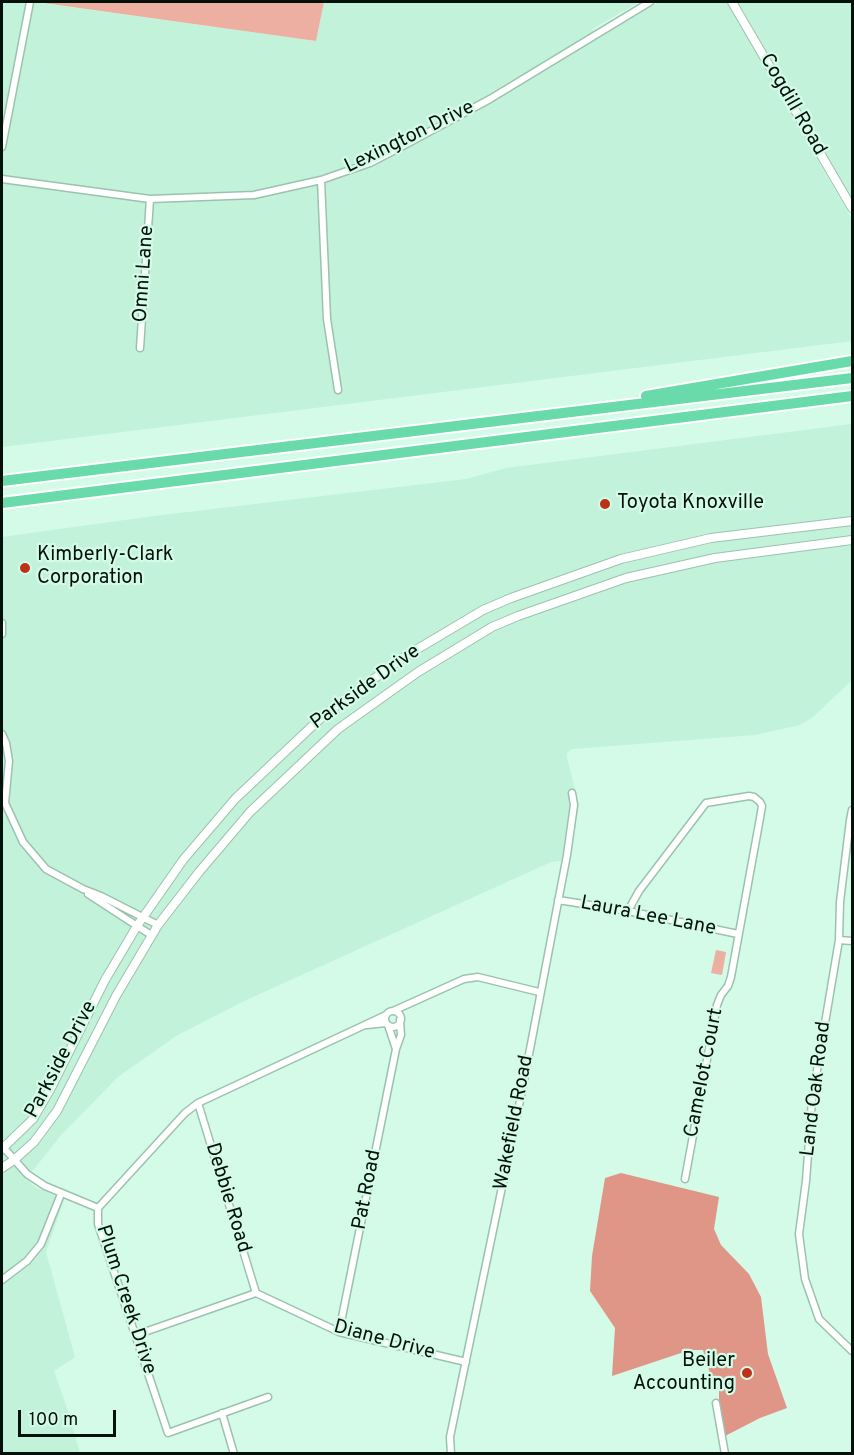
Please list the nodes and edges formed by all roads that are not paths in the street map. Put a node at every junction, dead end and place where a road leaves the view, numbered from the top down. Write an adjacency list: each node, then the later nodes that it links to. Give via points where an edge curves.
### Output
1 (30, 2): 4 (street)
2 (650, 2): 6 (street, Lexington Drive, via 490,99 370,163)
3 (732, 2): 8 (street, Cogdill Road)
4 (2, 147)
5 (2, 179): 7 (street, Lexington Drive)
6 (321, 180): 7 (street, Lexington Drive, via 254,195); 12 (street, via 327,319)
7 (150, 199): 9 (street, Omni Lane)
8 (852, 208)
9 (140, 348)
10 (852, 361): 14 (highway)
11 (852, 378): 14 (highway)
12 (338, 390)
13 (852, 396): 16 (highway)
14 (534, 416): 15 (highway)
15 (2, 481)
16 (2, 504)
17 (852, 521): 27 (street, Parkside Drive, via 711,538 621,559 483,610 404,657 325,714 235,799 183,860)
18 (852, 540): 28 (street, Parkside Drive, via 715,558 626,578 492,627 415,674 338,729 250,812)
19 (2, 623): 20 (street)
20 (2, 634)
21 (2, 734): 24 (street, via 9,761 5,803 23,842 46,869)
22 (572, 793): 25 (street, Wakefield Road, via 574,805)
23 (852, 810): 32 (street, Land Oak Road)
24 (83, 889): 27 (street); 29 (street)
25 (558, 900): 26 (street, Laura Lee Lane); 34 (street, Wakefield Road)
26 (628, 911): 30 (street, Laura Lee Lane); 30 (street, Camelot Court, via 706,803 754,797 762,806)
27 (143, 918): 28 (street); 29 (street, Parkside Drive)
28 (158, 925): 31 (street, Parkside Drive)
29 (137, 926): 31 (street); 42 (street, Parkside Drive, via 99,989 36,1113)
30 (738, 934): 45 (street, Camelot Court, via 728,986 717,1005)
31 (151, 935): 43 (street, Parkside Drive, via 57,1111)
32 (839, 940): 33 (street); 52 (street, Land Oak Road, via 812,1100 799,1234 805,1279 819,1319)
33 (852, 941)
34 (540, 992): 35 (street, Plum Creek Drive, via 478,977 464,979); 53 (street, Wakefield Road)
35 (411, 1005): 36 (street, Plum Creek Drive); 37 (street, Plum Creek Drive)
36 (389, 1013): 37 (street, via 398,1014); 38 (street); 39 (street, Plum Creek Drive)
37 (400, 1019): 38 (street, Plum Creek Drive, via 396,1026); 40 (street, Pat Road, via 401,1035)
38 (387, 1024): 39 (street, Plum Creek Drive); 40 (street, Pat Road)
39 (366, 1025): 41 (street, Plum Creek Drive)
40 (396, 1049): 50 (street, Pat Road)
41 (198, 1103): 47 (street, Plum Creek Drive); 49 (street, Debbie Road)
42 (3, 1149): 43 (street)
43 (14, 1160): 44 (street, Parkside Drive); 46 (street, via 27,1174)
44 (2, 1168)
45 (685, 1179)
46 (61, 1194): 47 (street); 48 (street, via 41,1244)
47 (98, 1208): 51 (street, Plum Creek Drive, via 98,1224)
48 (2, 1280)
49 (256, 1293): 50 (street, Diane Drive); 51 (street)
50 (339, 1332): 53 (street, Diane Drive)
51 (136, 1335): 56 (street, Plum Creek Drive, via 168,1433)
52 (852, 1351)
53 (466, 1362): 59 (street, Wakefield Road, via 450,1437)
54 (268, 1397): 56 (street, Plum Creek Drive)
55 (716, 1403): 57 (street)
56 (222, 1413): 58 (street)
57 (725, 1453)
58 (234, 1454)
59 (451, 1454)

